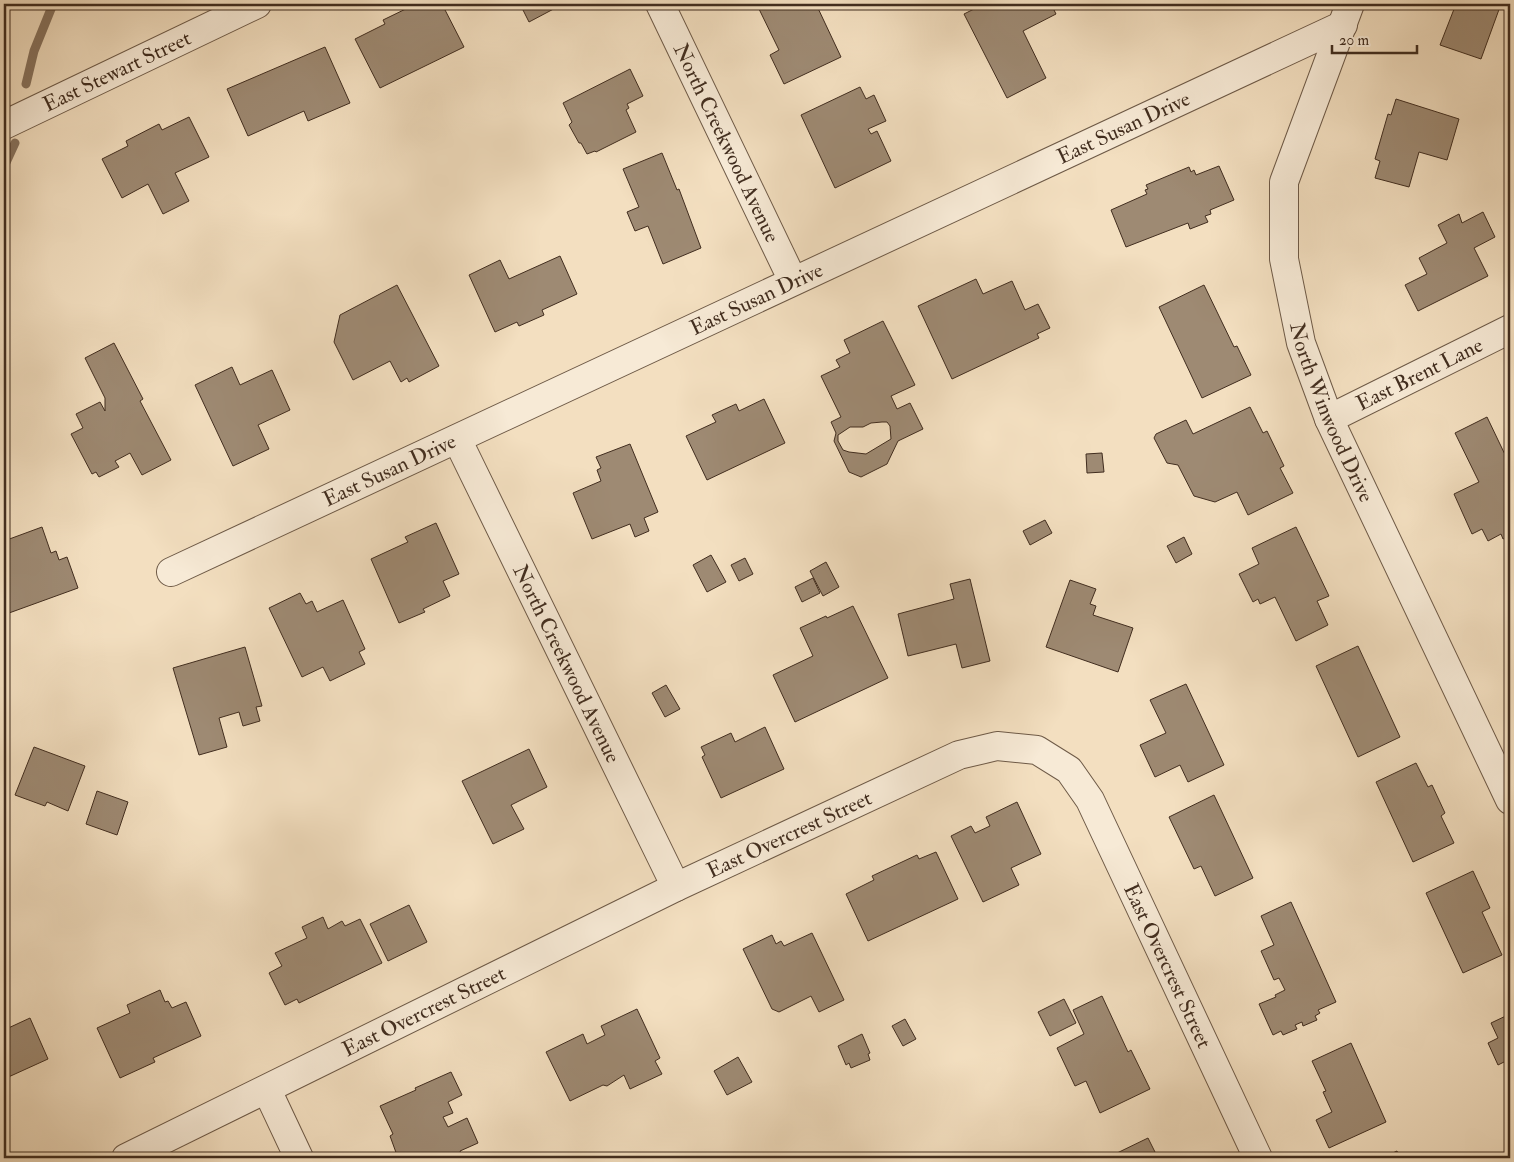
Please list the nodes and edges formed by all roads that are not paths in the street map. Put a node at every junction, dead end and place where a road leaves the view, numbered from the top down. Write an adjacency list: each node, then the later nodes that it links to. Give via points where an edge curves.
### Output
1 (257, 4): 4 (street, East Stewart Street)
2 (660, 4): 5 (street, North Creekwood Avenue)
3 (1346, 14): 5 (street, East Susan Drive); 7 (street, North Winwood Drive, via 1284,182 1284,259 1301,343)
4 (4, 125)
5 (793, 282): 8 (street, East Susan Drive)
6 (1510, 329): 7 (street, East Brent Lane)
7 (1329, 419): 10 (street, North Winwood Drive)
8 (457, 439): 9 (street, East Susan Drive); 11 (street, North Creekwood Avenue)
9 (171, 572)
10 (1510, 800)
11 (676, 887): 12 (street, East Overcrest Street); 15 (street, East Overcrest Street, via 959,755 997,746 1037,750 1069,770 1090,800)
12 (267, 1090): 13 (street, East Overcrest Street); 14 (street)
13 (126, 1158)
14 (299, 1158)
15 (1258, 1158)

